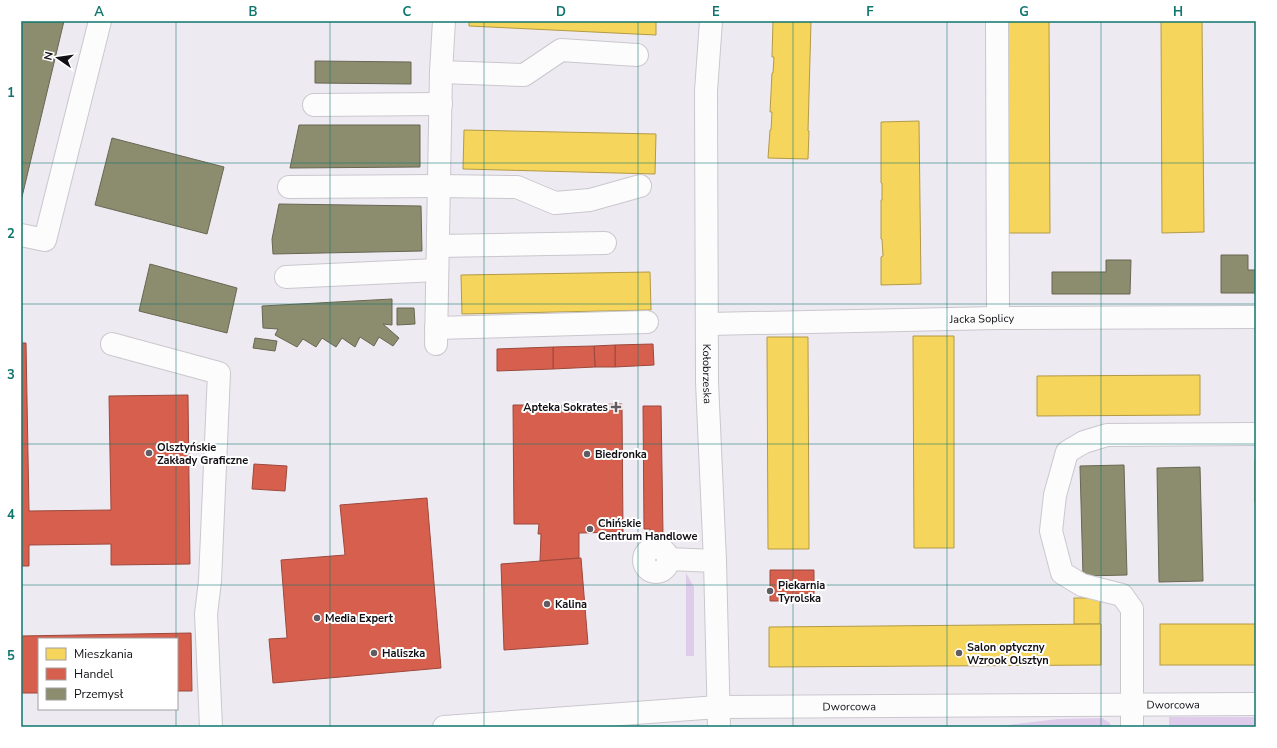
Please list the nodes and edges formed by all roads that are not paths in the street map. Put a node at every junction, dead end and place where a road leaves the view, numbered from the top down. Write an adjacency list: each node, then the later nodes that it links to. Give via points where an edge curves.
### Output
1 (100, 21): 12 (street, via 45,240)
2 (444, 21): 6 (street)
3 (711, 21): 20 (street, Kołobrzeska, via 706,91)
4 (997, 21): 18 (street)
5 (637, 55): 6 (street, via 561,50 524,75)
6 (441, 72): 7 (street)
7 (440, 104): 8 (street); 9 (street)
8 (314, 105)
9 (439, 186): 10 (street, via 516,187 555,203 590,200); 11 (street); 14 (street)
10 (640, 186)
11 (289, 187)
12 (21, 235)
13 (605, 243): 14 (street)
14 (438, 246): 15 (street)
15 (438, 270): 16 (street); 19 (street, via 436,336)
16 (286, 277)
17 (1256, 317): 18 (street, Jacka Soplicy)
18 (998, 318): 20 (street, Jacka Soplicy)
19 (648, 322)
20 (708, 324): 24 (street, Kołobrzeska)
21 (112, 344): 28 (street, via 220,373 210,581 206,614)
22 (1256, 434): 26 (street, via 1107,435 1084,442 1067,452 1055,495 1051,531 1062,573 1082,585 1122,595 1132,608)
23 (668, 559): 24 (street)
24 (715, 561): 27 (street, Kołobrzeska)
25 (1256, 704): 26 (street, Dworcowa)
26 (1132, 705): 27 (street, Dworcowa); 30 (street)
27 (718, 717): 29 (street, Dworcowa)
28 (211, 727)
29 (444, 727)
30 (1132, 727)

